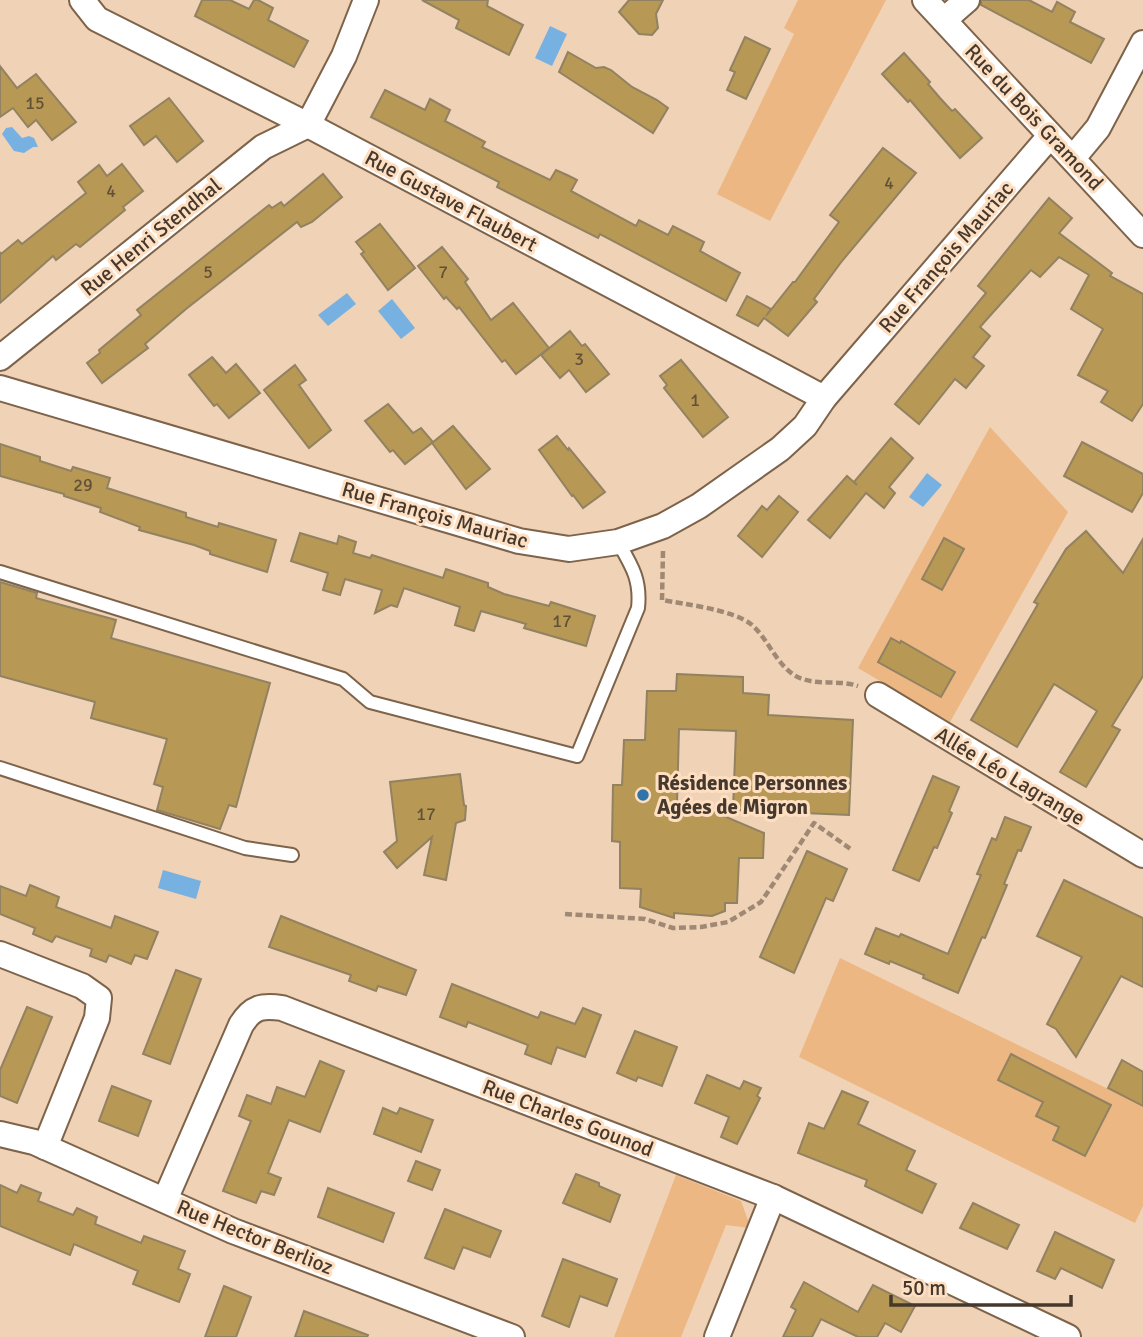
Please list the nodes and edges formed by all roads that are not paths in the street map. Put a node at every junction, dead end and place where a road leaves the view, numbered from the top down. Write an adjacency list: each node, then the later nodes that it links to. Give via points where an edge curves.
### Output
1 (82, 0): 7 (street, Rue Gustave Flaubert, via 97,19)
2 (366, 0): 7 (street, via 344,56)
3 (925, 0): 5 (street, Rue du Bois Gramond)
4 (967, 0): 5 (street)
5 (944, 20): 8 (street, Rue du Bois Gramond)
6 (1143, 43): 9 (street, via 1098,128)
7 (308, 125): 11 (street, Rue Henri Stendhal, via 262,147); 13 (street, Rue Gustave Flaubert)
8 (1050, 135): 9 (street, Rue du Bois Gramond); 13 (street, Rue François Mauriac)
9 (1073, 159): 10 (street, Rue du Bois Gramond)
10 (1143, 234)
11 (0, 358)
12 (0, 388): 14 (street, Rue François Mauriac, via 519,541 569,548)
13 (824, 398): 14 (street, Rue François Mauriac, via 805,426 779,449 699,506 663,526)
14 (618, 542): 15 (lane, via 640,589 638,608 577,756 370,702 343,679)
15 (0, 572)
16 (878, 695): 19 (street, Allée Léo Lagrange)
17 (0, 768): 18 (lane, via 244,848)
18 (292, 855)
19 (1143, 855)
20 (0, 954): 22 (street, via 82,986 99,998 97,1018)
21 (0, 1134): 22 (street, Rue Hector Berlioz)
22 (45, 1147): 24 (street, Rue Hector Berlioz)
23 (773, 1197): 24 (street, Rue Charles Gounod, via 268,1006 248,1013 241,1025); 26 (street); 27 (street, Rue Charles Gounod)
24 (165, 1200): 25 (street, Rue Hector Berlioz, via 233,1231)
25 (512, 1337)
26 (717, 1337)
27 (1068, 1337)

